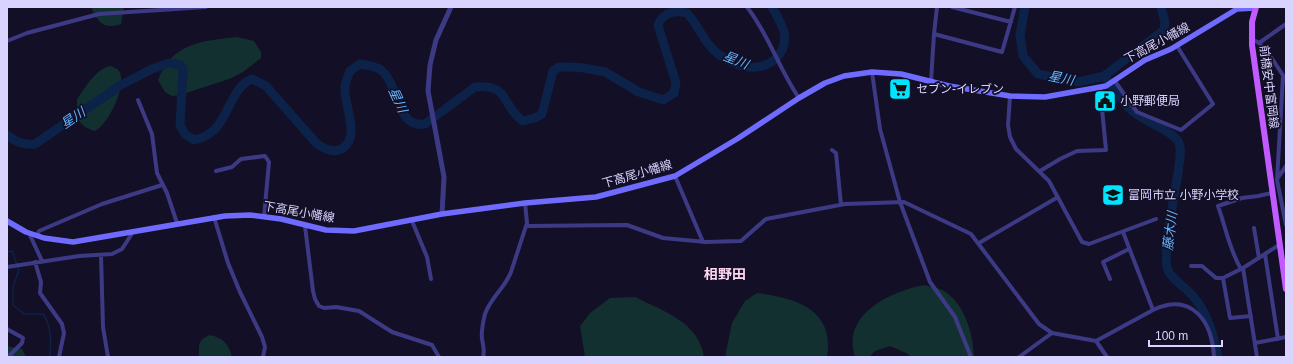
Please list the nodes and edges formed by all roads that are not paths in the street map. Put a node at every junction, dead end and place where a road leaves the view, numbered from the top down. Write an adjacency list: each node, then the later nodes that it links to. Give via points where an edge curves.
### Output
1 (206, 7): 12 (street, via 99,14 27,33)
2 (451, 7): 36 (street, via 436,40 430,65 428,91 444,177)
3 (747, 7): 22 (street, via 756,18)
4 (937, 7): 10 (street)
5 (952, 7): 8 (street)
6 (1015, 7): 8 (street)
7 (1256, 8): 11 (main road, 前橋安中富岡線, via 1252,22); 14 (main road, 下高尾小幡線, via 1237,9)
8 (1011, 22): 10 (street, via 1002,52)
9 (1286, 24): 13 (street)
10 (934, 34): 18 (street)
11 (1252, 39): 13 (street); 29 (main road, 前橋安中富岡線)
12 (7, 41)
13 (1260, 43): 16 (street)
14 (1177, 46): 19 (main road, 下高尾小幡線, via 1145,60); 19 (street, via 1213,104 1181,130 1138,112)
15 (872, 72): 18 (main road, 下高尾小幡線, via 901,74); 22 (main road, 下高尾小幡線, via 844,76 825,83); 33 (street, via 880,129)
16 (1283, 76): 17 (street); 29 (street)
17 (1286, 80)
18 (931, 81): 21 (main road, 下高尾小幡線)
19 (1113, 81): 20 (main road, 下高尾小幡線)
20 (1103, 87): 21 (main road, 下高尾小幡線, via 1045,97); 27 (street, via 1106,150 1077,151)
21 (1010, 96): 27 (street, via 1010,137 1016,149)
22 (799, 98): 28 (main road, 下高尾小幡線)
23 (138, 100): 30 (street, via 152,134 157,173)
24 (832, 150): 35 (street, via 836,153)
25 (1286, 166): 29 (street)
26 (216, 171): 37 (street, via 232,167 241,159 265,156 269,162)
27 (1040, 171): 32 (street)
28 (675, 176): 34 (main road, 下高尾小幡線, via 596,197); 51 (street)
29 (1274, 180): 31 (main road, 前橋安中富岡線); 43 (street)
30 (162, 185): 42 (street); 50 (street, via 102,204 39,231)
31 (1272, 192): 53 (main road, 前橋安中富岡線); 62 (street, via 1218,206 1227,230 1230,249)
32 (1058, 197): 48 (street, via 1083,244); 52 (street)
33 (900, 202): 35 (street); 52 (street, via 971,234); 81 (street, via 930,282 955,318)
34 (525, 203): 36 (main road, 下高尾小幡線); 45 (street)
35 (841, 205): 51 (street, via 766,219 741,241)
36 (442, 214): 41 (main road, 下高尾小幡線)
37 (264, 216): 38 (main road, 下高尾小幡線); 44 (main road, 下高尾小幡線)
38 (214, 217): 42 (main road, 下高尾小幡線); 78 (street, via 231,270 262,337 265,347)
39 (1156, 219): 48 (street)
40 (7, 221): 49 (main road, 下高尾小幡線)
41 (412, 221): 44 (main road, 下高尾小幡線, via 354,230 326,230); 64 (street, via 427,257)
42 (177, 223): 47 (main road, 下高尾小幡線)
43 (1286, 225)
44 (306, 226): 79 (street, via 313,291 319,306 359,311 392,332 432,345)
45 (526, 226): 51 (street, via 627,225 663,238); 80 (street, via 509,278 494,295 485,316 481,332)
46 (1254, 228): 57 (street)
47 (134, 232): 50 (main road, 下高尾小幡線, via 73,242 54,241); 56 (street, via 122,249 112,254)
48 (1123, 232): 54 (street)
49 (29, 233): 50 (main road, 下高尾小幡線); 58 (street)
50 (37, 236)
51 (702, 242)
52 (979, 243): 70 (street, via 1039,324)
53 (1279, 245): 55 (street); 66 (main road, 前橋安中富岡線)
54 (1129, 249): 65 (street, via 1102,262); 67 (street)
55 (1265, 254): 57 (street); 72 (street)
56 (101, 255): 58 (street); 77 (street, via 103,327)
57 (1260, 258): 62 (street)
58 (42, 261): 59 (street)
59 (35, 262): 61 (street); 76 (street, via 41,282 40,293 62,324 64,333)
60 (1191, 266): 63 (street, via 1202,266 1210,275)
61 (7, 267)
62 (1242, 269): 63 (street); 68 (street)
63 (1223, 278): 68 (street, via 1230,318)
64 (431, 279)
65 (1110, 280)
66 (1286, 289)
67 (1153, 310): 73 (street); 84 (street, via 1163,305 1178,303 1196,311 1208,328)
68 (1251, 316): 74 (street)
69 (7, 329): 75 (street, via 23,338)
70 (1052, 333): 73 (street); 82 (street)
71 (1286, 337): 72 (street)
72 (1278, 339): 74 (street)
73 (1096, 341): 83 (street)
74 (1255, 343): 85 (street)
75 (8, 357)
76 (59, 357)
77 (108, 357)
78 (263, 357)
79 (439, 357)
80 (483, 357)
81 (971, 357)
82 (1020, 357)
83 (1107, 357)
84 (1214, 357)
85 (1257, 357)

